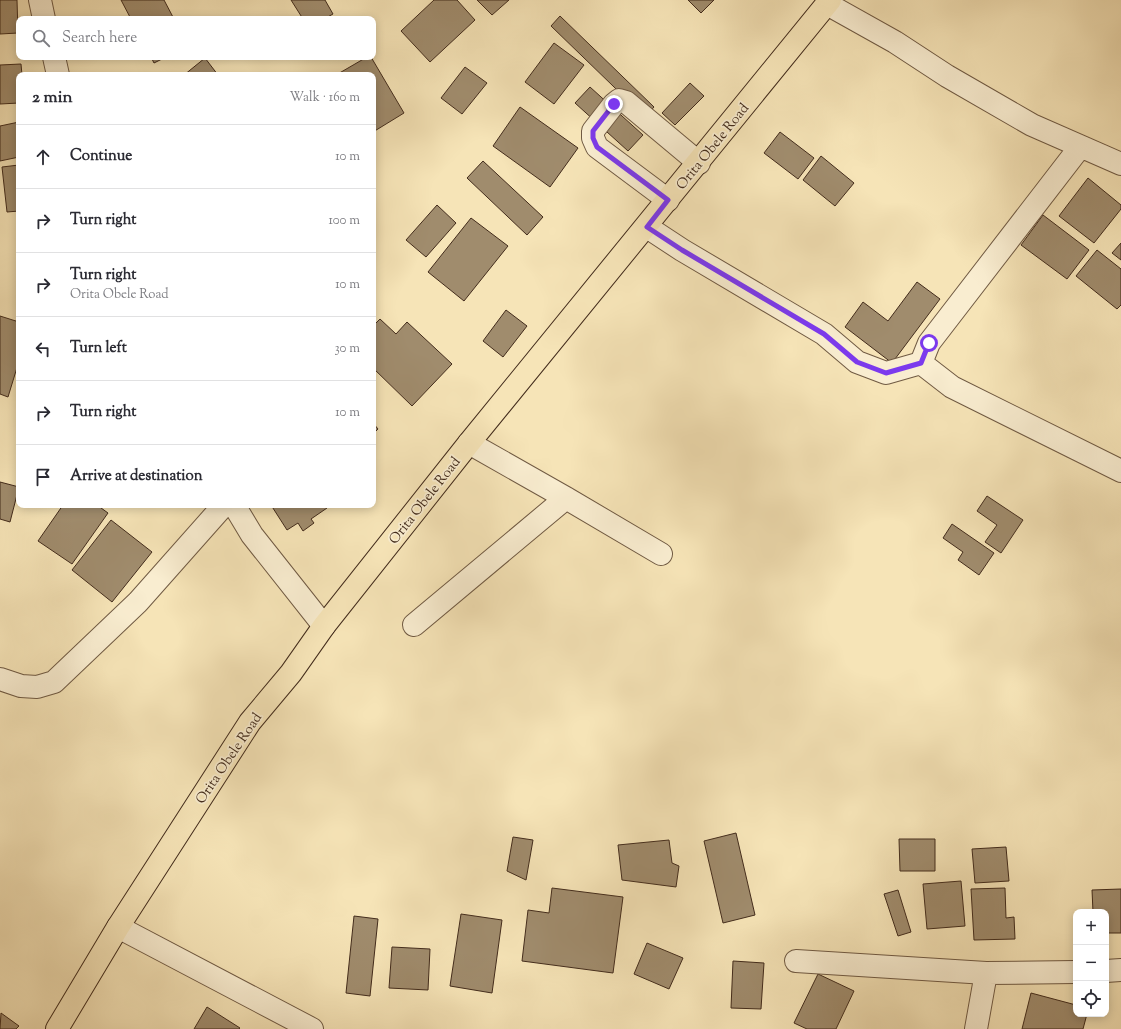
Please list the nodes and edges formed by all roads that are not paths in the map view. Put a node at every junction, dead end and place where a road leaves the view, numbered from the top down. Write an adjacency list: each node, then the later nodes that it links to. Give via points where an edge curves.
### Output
1 (40, 0): 3 (street)
2 (829, 2): 6 (street, via 1019,118); 7 (main road, Orita Obele Road)
3 (43, 16)
4 (55, 60): 5 (street)
5 (57, 72)
6 (1080, 147): 8 (street); 11 (street, via 929,343)
7 (698, 163): 9 (main road, Orita Obele Road); 9 (street, via 626,102 619,100 614,104 593,131 597,147)
8 (1121, 164)
9 (668, 200): 10 (main road, Orita Obele Road)
10 (647, 227): 11 (street, via 824,334 857,362 886,373); 12 (main road, Orita Obele Road)
11 (921, 363): 13 (street, via 952,387)
12 (469, 443): 14 (street); 19 (main road, Orita Obele Road)
13 (1121, 471)
14 (566, 498): 17 (street); 18 (street)
15 (221, 508): 20 (street, via 138,602 54,682 37,687 21,686)
16 (236, 508): 19 (street, via 252,535)
17 (661, 554)
18 (414, 625)
19 (324, 626): 21 (main road, Orita Obele Road, via 250,722)
20 (0, 678)
21 (118, 928): 27 (main road, Orita Obele Road); 28 (street)
22 (796, 961): 26 (street)
23 (1121, 970): 24 (street)
24 (1109, 971)
25 (1073, 972): 26 (street)
26 (986, 973): 29 (street)
27 (57, 1029)
28 (312, 1029)
29 (976, 1029)

